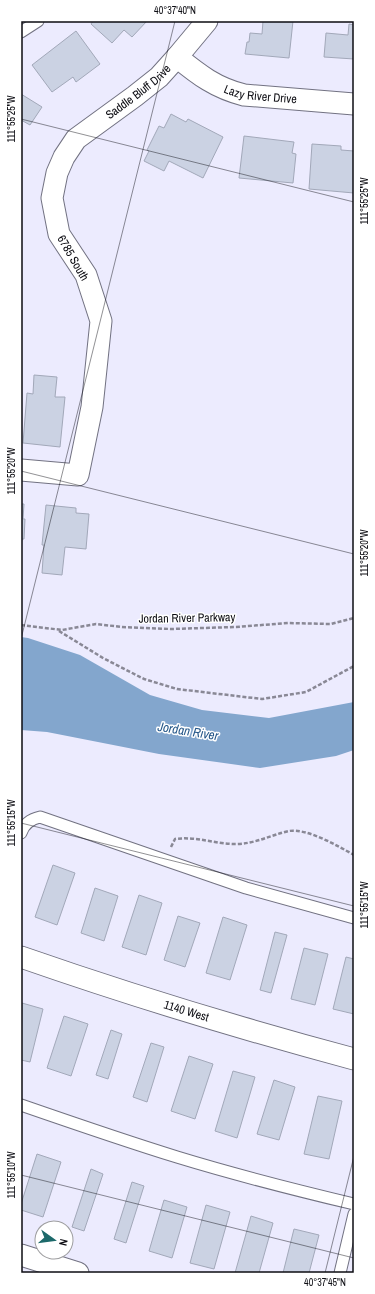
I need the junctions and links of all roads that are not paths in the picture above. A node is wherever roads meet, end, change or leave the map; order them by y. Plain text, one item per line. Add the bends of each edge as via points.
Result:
1 (38, 21) edge
2 (207, 21) edge
3 (21, 32) edge
4 (177, 57) junction
5 (354, 104) edge
6 (64, 157) joint
7 (21, 470) edge
8 (21, 833) edge
9 (354, 918) edge
10 (21, 957) edge
11 (354, 1059) edge
12 (21, 1105) edge
13 (354, 1204) edge
14 (354, 1214) edge
15 (21, 1255) edge
16 (78, 1273) edge
17 (340, 1273) edge

1 - 3 lane
2 - 4 street, Saddle Bluff Drive
4 - 5 street, Lazy River Drive via 212,83 244,95
4 - 6 street, Saddle Bluff Drive via 147,86 76,139
6 - 7 street, 6785 South via 57,173 52,198 59,234 86,275 101,321 92,407 78,475
8 - 9 lane via 32,819 40,817 246,888
10 - 11 street, 1140 West via 158,1002
12 - 13 lane via 178,1157 267,1183
14 - 17 lane
15 - 16 street

